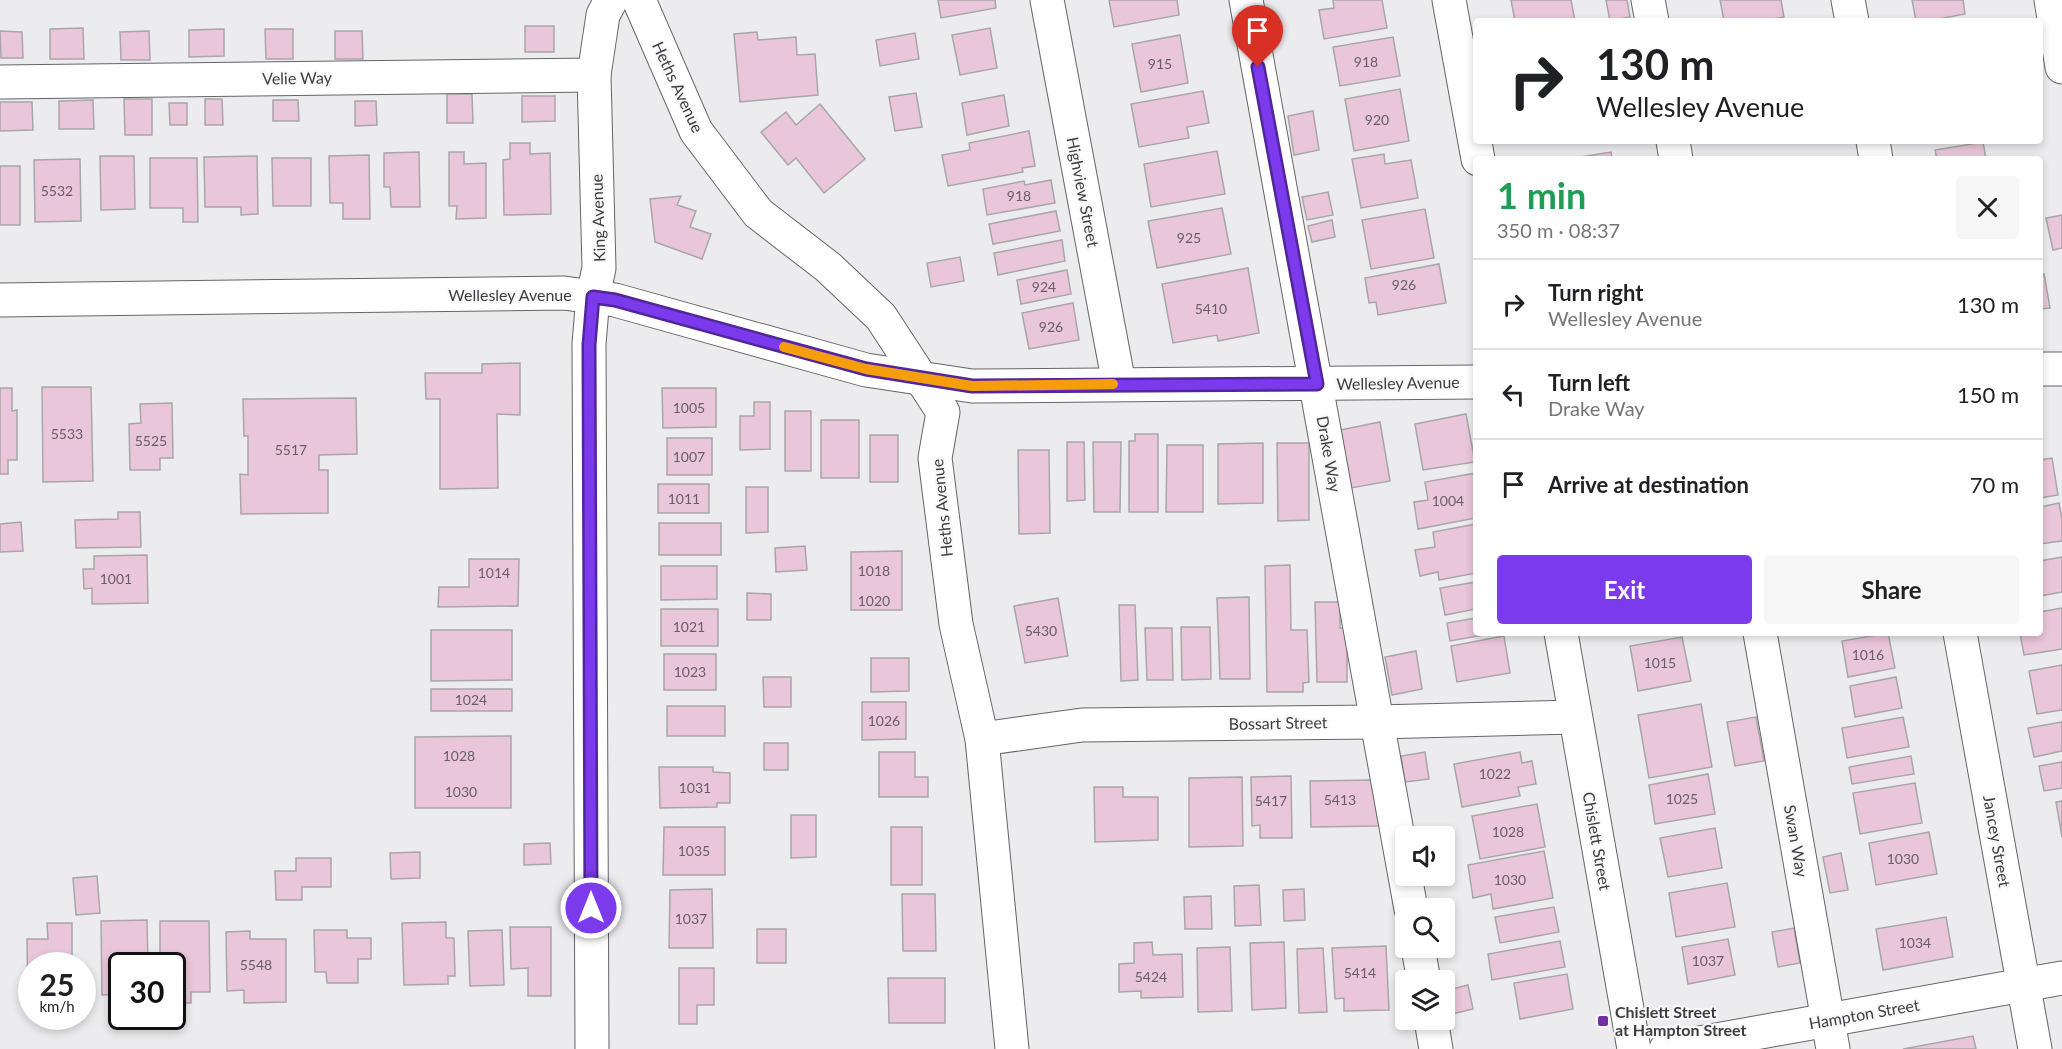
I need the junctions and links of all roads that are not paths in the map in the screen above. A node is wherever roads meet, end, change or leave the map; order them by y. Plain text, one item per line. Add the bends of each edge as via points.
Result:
1 (611, 0) edge
2 (639, 0) edge
3 (1047, 0) edge
4 (1246, 0) edge
5 (1449, 0) edge
6 (1648, 0) edge
7 (1848, 0) edge
8 (2051, 0) edge
9 (1651, 18) edge
10 (1851, 18) edge
11 (2062, 67) edge
12 (594, 75) junction
13 (0, 82) edge
14 (1473, 132) edge
15 (593, 297) junction
16 (0, 300) edge
17 (2043, 369) edge
18 (2062, 369) edge
19 (922, 380) junction
20 (1473, 382) edge
21 (1119, 384) junction
22 (1317, 384) junction
23 (1562, 636) edge
24 (1761, 636) edge
25 (1961, 636) edge
26 (1575, 717) junction
27 (1377, 722) junction
28 (982, 738) junction
29 (1409, 898) edge
30 (2062, 978) edge
31 (2022, 985) junction
32 (1433, 1030) edge
33 (1830, 1034) edge
34 (592, 1049) edge
35 (1011, 1049) edge
36 (1436, 1049) edge
37 (1634, 1049) edge
38 (1666, 1049) edge
39 (2034, 1049) edge

1 - 12 street, King Avenue via 603,15
2 - 19 street, Heths Avenue via 696,131 758,213 828,267 881,317
3 - 21 street, Highview Street
4 - 22 street, Drake Way
5 - 14 street
6 - 9 street
7 - 10 street
8 - 11 street
12 - 13 street, Velie Way
12 - 15 street, King Avenue via 599,268
15 - 16 street, Wellesley Avenue via 552,293
15 - 19 street, Wellesley Avenue via 866,369
15 - 34 street, King Avenue via 589,345
17 - 18 street
19 - 21 street, Wellesley Avenue via 972,386
19 - 28 street, Heths Avenue via 944,412 935,458 956,624
20 - 22 street, Wellesley Avenue
21 - 22 street, Wellesley Avenue
22 - 27 street, Drake Way
23 - 26 street, Chislett Street
24 - 33 street, Swan Way
25 - 31 street, Jancey Street
26 - 27 street, Bossart Street
26 - 37 street, Chislett Street
27 - 28 street, Bossart Street via 1082,725
27 - 29 street, Drake Way
28 - 35 street, Heths Avenue
30 - 31 street, Hampton Street
31 - 33 street, Hampton Street
31 - 39 street, Jancey Street
32 - 36 street
33 - 38 street, Hampton Street

